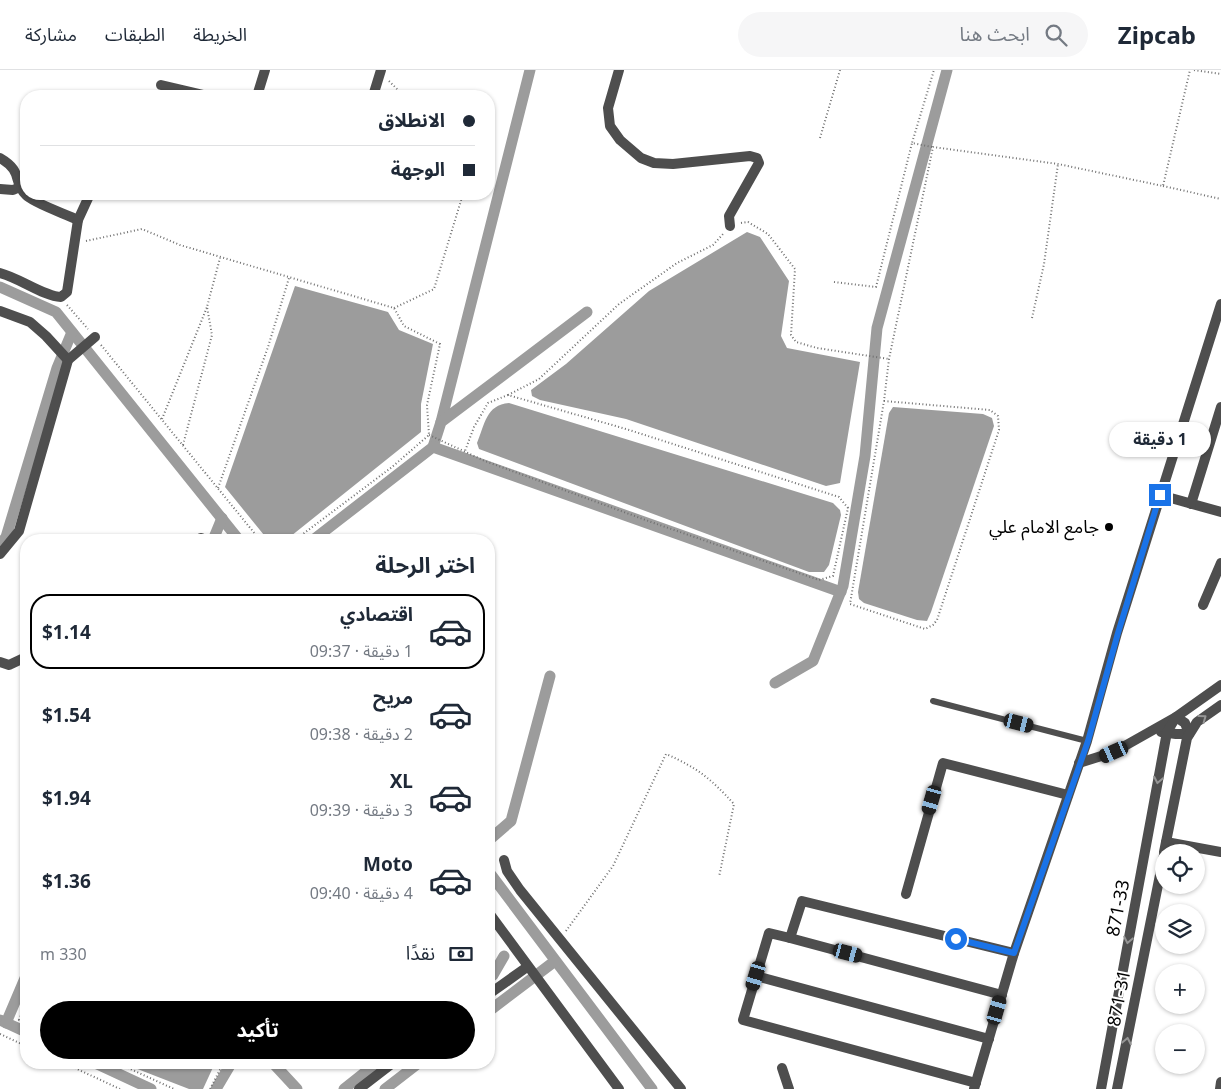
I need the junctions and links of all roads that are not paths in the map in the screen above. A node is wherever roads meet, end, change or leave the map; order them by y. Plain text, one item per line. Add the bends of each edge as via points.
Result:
1 (265, 70) edge
2 (619, 70) edge
3 (380, 72) edge
4 (161, 85) dead end
5 (182, 90) edge
6 (259, 90) edge
7 (374, 90) edge
8 (0, 158) edge
9 (20, 187) joint
10 (0, 189) edge
11 (34, 200) edge
12 (87, 200) edge
13 (78, 220) junction
14 (730, 226) road end
15 (0, 273) edge
16 (1221, 304) edge
17 (0, 311) edge
18 (95, 337) road end
19 (68, 360) junction
20 (1221, 407) edge
21 (1217, 431) edge
22 (1160, 495) junction
23 (1192, 504) junction
24 (1221, 512) edge
25 (0, 554) edge
26 (1221, 563) edge
27 (1203, 605) dead end
28 (20, 660) edge
29 (0, 662) edge
30 (1221, 684) edge
31 (932, 701) dead end
32 (1221, 705) edge
33 (1176, 717) junction
34 (1167, 732) junction
35 (1189, 734) junction
36 (1088, 741) junction
37 (1114, 752) junction
38 (1079, 763) junction
39 (1068, 795) junction
40 (1166, 842) joint
41 (1221, 852) edge
42 (504, 860) dead end
43 (906, 894) dead end
44 (1156, 894) edge
45 (495, 922) edge
46 (790, 938) junction
47 (1014, 953) junction
48 (527, 967) junction
49 (756, 976) junction
50 (495, 990) edge
51 (1002, 995) junction
52 (989, 1039) junction
53 (782, 1068) dead end
54 (385, 1069) edge
55 (1221, 1082) edge
56 (975, 1086) edge
57 (359, 1089) edge
58 (619, 1089) edge
59 (681, 1089) edge
60 (789, 1089) edge
61 (1101, 1089) edge
62 (1117, 1089) edge
63 (1220, 1089) edge

1 - 6 street
2 - 14 street via 608,108 610,126 620,140 641,158 654,163 673,164 757,158 759,163 729,216
3 - 7 street
4 - 5 street
8 - 9 street via 14,169
9 - 10 street
11 - 13 street
12 - 13 street
13 - 15 street via 69,284 61,297 53,297 11,275
16 - 22 street
17 - 19 street via 30,322
18 - 19 street
19 - 25 street via 18,531
20 - 21 street
21 - 23 street
22 - 23 street
22 - 36 street
23 - 24 street
26 - 27 street
28 - 29 street via 9,665
30 - 33 street
31 - 36 lane
35 -> 32 street via 1197,722
33 - 34 street
33 - 35 street via 1185,723
33 - 37 street
34 - 35 street
34 - 37 street
34 -> 61 street, 871-33
35 - 40 street, 871-31
36 - 38 street
37 - 38 street
38 - 39 street
39 - 43 street via 943,763
39 - 47 street
40 - 41 street
42 - 59 street via 507,871 520,890
62 -> 44 street, 871-31
45 - 48 street
46 - 47 street via 802,901
46 - 49 street via 769,933
46 - 51 street
47 - 51 street
48 - 50 street
48 - 58 street
49 - 52 street
49 - 56 street via 743,1020
51 - 52 street
52 - 56 street
53 - 60 street
54 - 57 street
55 - 63 street

